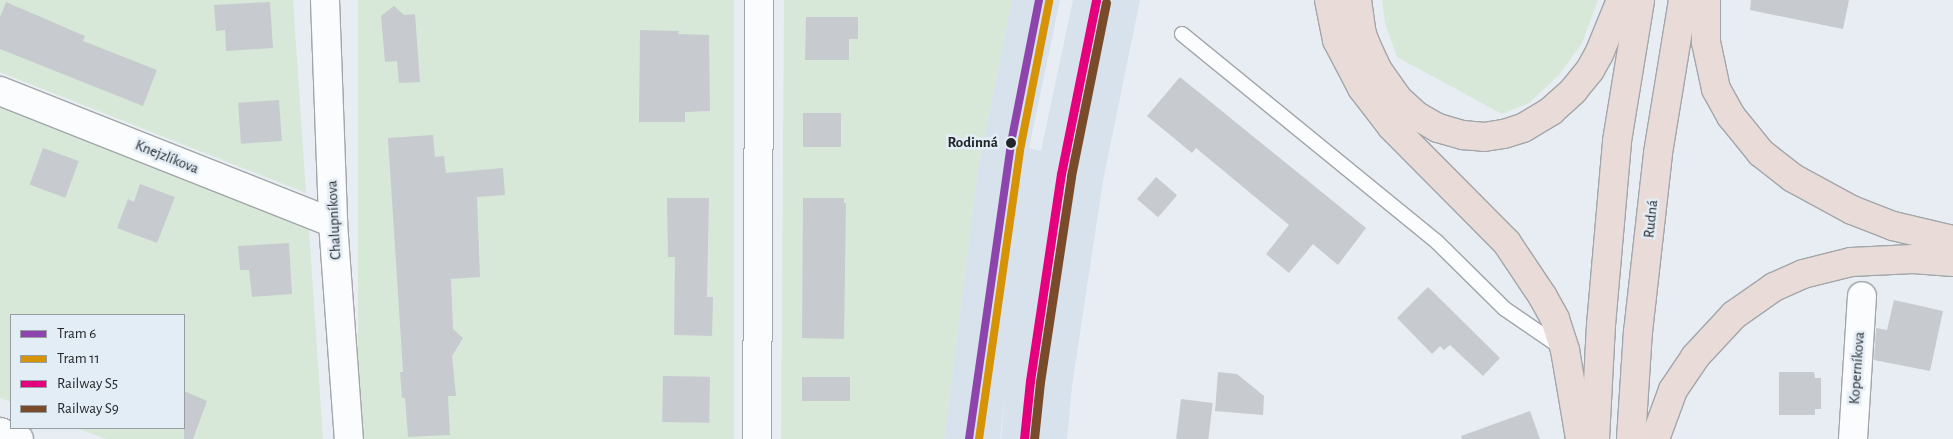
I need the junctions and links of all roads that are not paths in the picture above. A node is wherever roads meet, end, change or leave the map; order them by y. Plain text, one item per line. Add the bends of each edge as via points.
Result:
1 (325, 0) edge
2 (759, 0) edge
3 (1329, 0) edge
4 (1357, 0) edge
5 (1621, 0) edge
6 (1640, 0) edge
7 (1683, 0) edge
8 (1706, 0) edge
9 (1182, 34) dead end
10 (0, 91) edge
11 (333, 223) junction
12 (1953, 240) edge
13 (1953, 262) edge
14 (1862, 296) dead end
15 (1565, 350) junction
16 (0, 432) edge
17 (19, 439) edge
18 (349, 439) edge
19 (757, 439) edge
20 (1580, 439) edge
21 (1595, 439) edge
22 (1631, 439) edge
23 (1655, 439) edge
24 (1853, 439) edge

1 - 11 street, Chalupníkova
2 - 19 street
3 - 15 highway via 1337,40 1362,88 1392,126 1507,243 1544,297
4 - 5 highway via 1366,45 1380,75 1399,100 1438,128 1484,137 1523,128 1569,95 1595,62
6 - 21 highway via 1617,141
7 - 22 highway, Rudná via 1658,154 1638,332
8 - 12 highway via 1706,42 1716,89 1735,123 1761,153 1793,178 1852,210 1893,226
9 - 15 lane via 1437,242 1505,309
10 - 11 street, Knejzlíkova
11 - 18 street, Chalupníkova
13 - 23 highway via 1896,259 1851,262 1803,274 1774,287 1734,315 1695,357 1673,390
14 - 24 street, Koperníkova
15 - 20 highway
16 - 17 street

